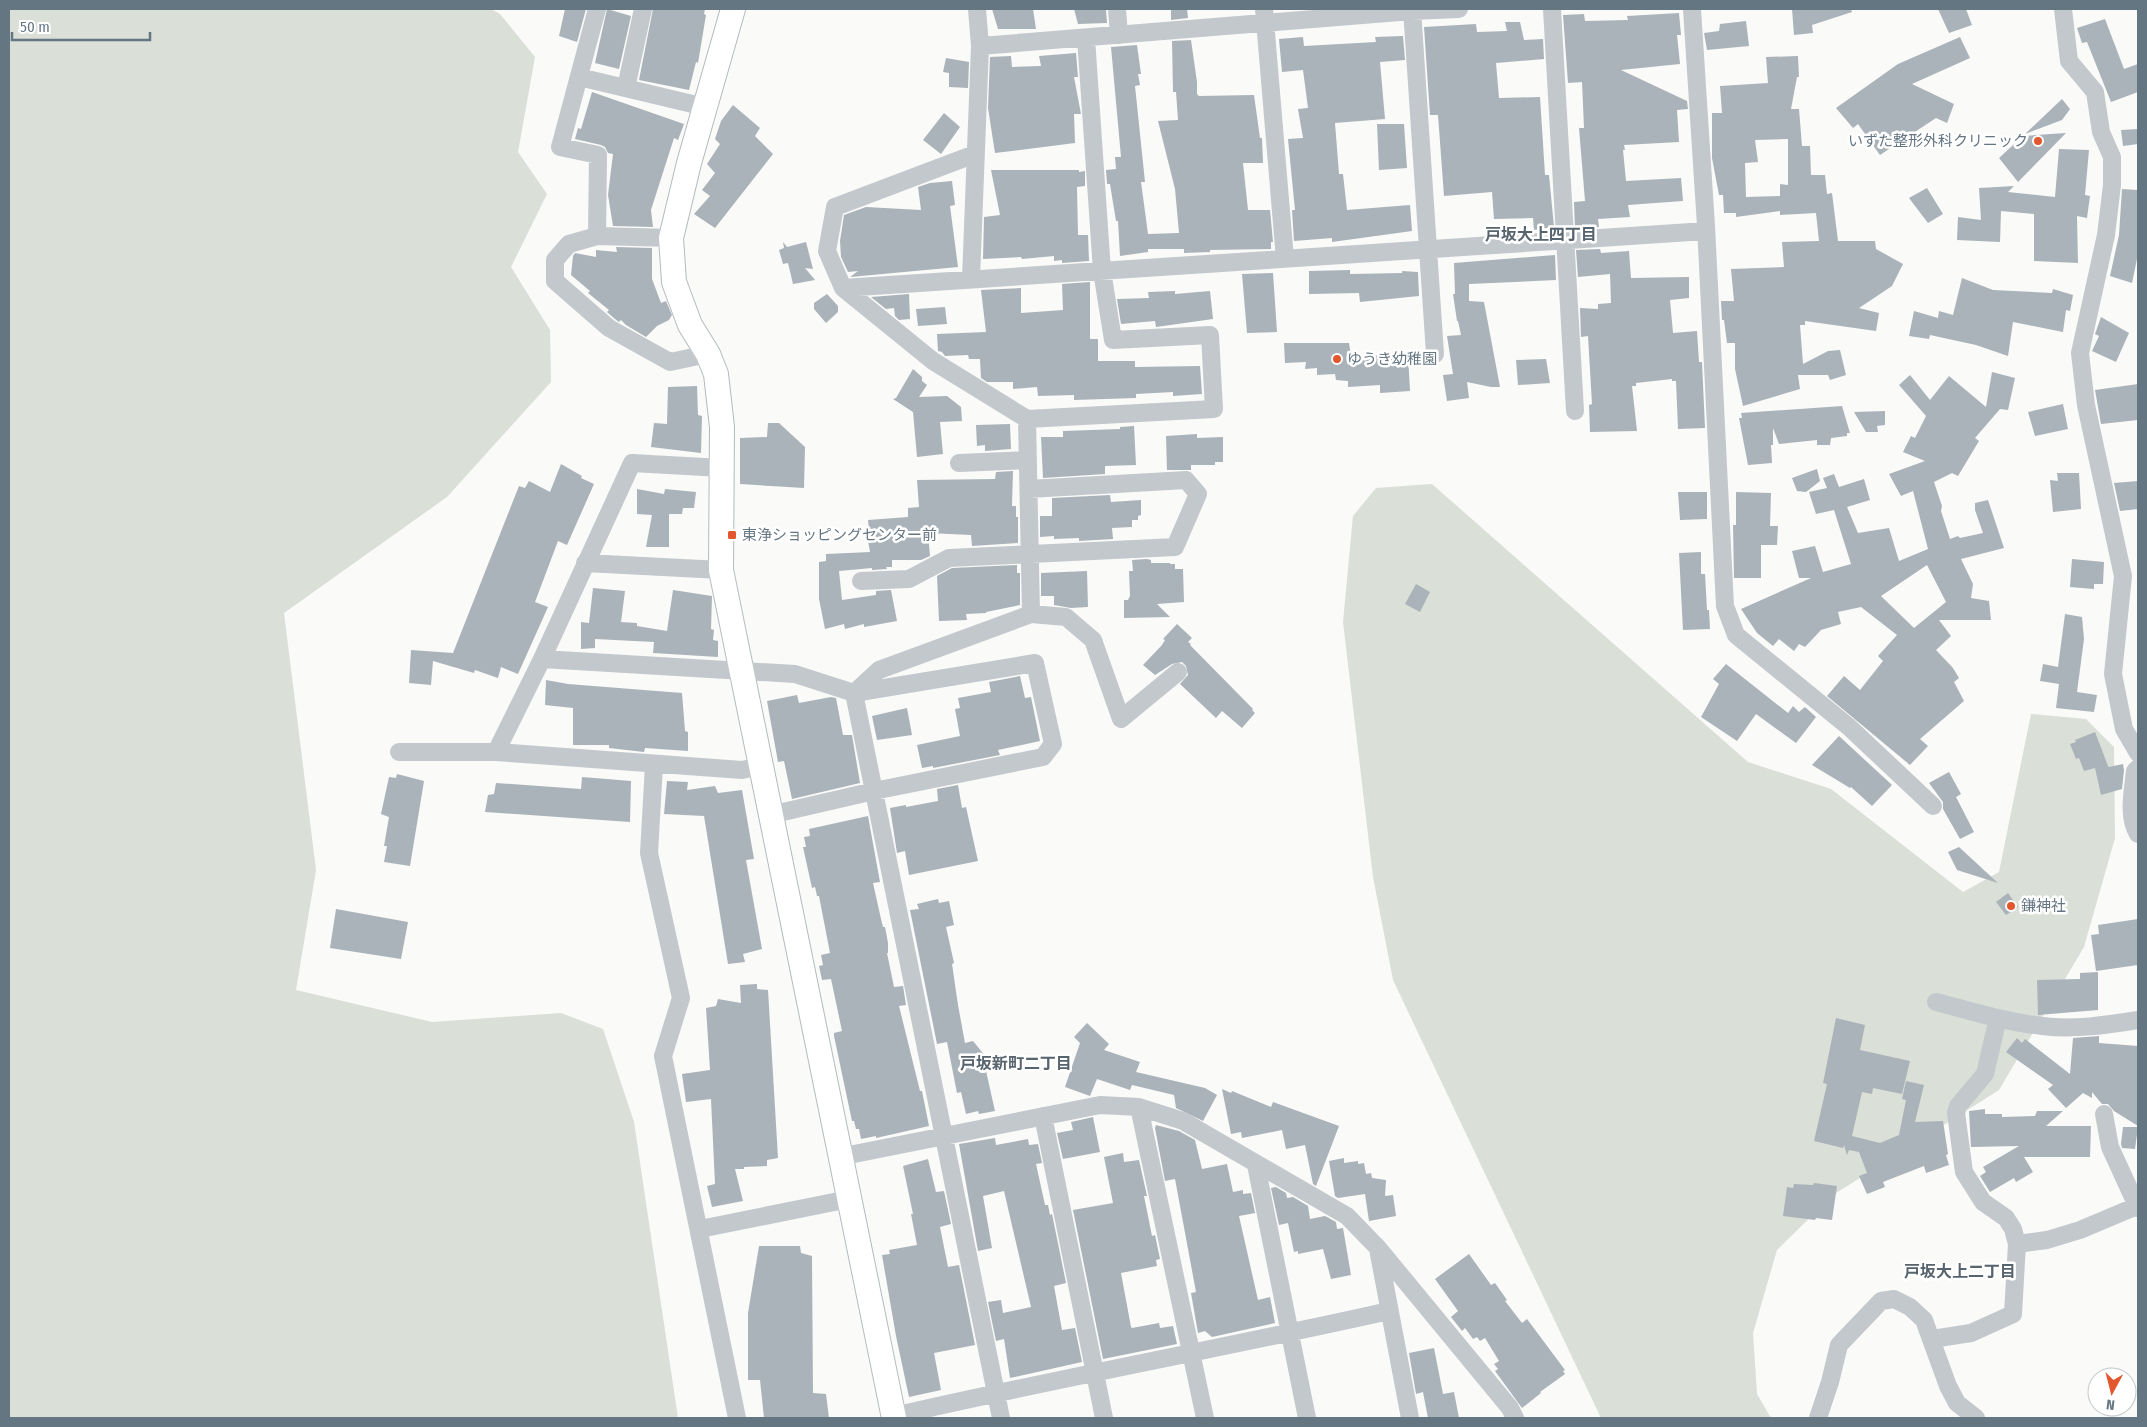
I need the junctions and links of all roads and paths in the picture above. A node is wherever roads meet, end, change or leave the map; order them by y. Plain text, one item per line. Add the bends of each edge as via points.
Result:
1 (597, 9) edge
2 (643, 9) edge
3 (733, 9) edge
4 (977, 9) edge
5 (1117, 9) edge
6 (1459, 9) edge
7 (1552, 9) edge
8 (1692, 9) edge
9 (2063, 9) edge
10 (1412, 10) edge
11 (1265, 16) edge
12 (1119, 35) junction
13 (1086, 38) junction
14 (980, 46) junction
15 (579, 77) junction
16 (626, 88) junction
17 (705, 107) junction
18 (974, 154) junction
19 (1706, 231) junction
20 (597, 236) junction
21 (672, 238) junction
22 (1565, 239) junction
23 (1428, 248) junction
24 (1285, 259) junction
25 (1102, 271) junction
26 (970, 279) junction
27 (842, 288) junction
28 (708, 354) junction
29 (1435, 354) dead end
30 (1575, 411) dead end
31 (1027, 418) junction
32 (1028, 460) junction
33 (959, 462) dead end
34 (722, 468) junction
35 (1028, 489) junction
36 (1030, 554) junction
37 (585, 563) junction
38 (722, 570) junction
39 (861, 581) dead end
40 (1031, 614) junction
41 (542, 659) junction
42 (742, 670) junction
43 (1178, 672) dead end
44 (854, 693) junction
45 (399, 752) dead end
46 (496, 752) junction
47 (2138, 753) edge
48 (654, 764) junction
49 (760, 766) junction
50 (2138, 768) edge
51 (874, 791) junction
52 (1933, 806) dead end
53 (770, 814) junction
54 (2138, 834) edge
55 (1936, 1002) dead end
56 (1998, 1018) junction
57 (2138, 1020) edge
58 (1139, 1107) junction
59 (2104, 1114) dead end
60 (1043, 1116) junction
61 (944, 1136) junction
62 (840, 1157) junction
63 (1256, 1165) junction
64 (848, 1199) junction
65 (2138, 1207) edge
66 (700, 1229) junction
67 (2016, 1244) junction
68 (1378, 1248) junction
69 (1389, 1310) junction
70 (1291, 1333) junction
71 (1932, 1339) junction
72 (1192, 1353) junction
73 (1094, 1372) junction
74 (996, 1392) junction
75 (894, 1417) edge
76 (737, 1418) edge
77 (1001, 1418) edge
78 (1104, 1418) edge
79 (1205, 1418) edge
80 (1307, 1418) edge
81 (1410, 1418) edge
82 (1515, 1418) edge
83 (1818, 1418) edge
84 (1976, 1418) edge

1 - 15 street
2 - 16 street
3 - 17 street
4 - 14 street
5 - 12 street
6 - 10 street
7 - 22 street
8 - 19 street
9 - 47 street via 2070,61 2095,92 2101,132 2112,158 2106,235 2080,353 2086,405 2123,576 2113,674 2124,729
10 - 11 street
10 - 23 street
11 - 12 street
11 - 24 street
12 - 13 street
13 - 14 street
13 - 25 street
14 - 18 street
15 - 16 street
15 - 20 street via 560,147 598,155
16 - 17 street
17 - 21 street
18 - 26 street
18 - 27 street via 835,208 826,251
19 - 22 street
19 - 52 street via 1725,606 1736,635 1849,727
20 - 21 street
20 - 28 street via 569,244 554,260 555,281 609,328 670,362
21 - 28 street via 674,282 690,325
22 - 23 street
22 - 30 street
23 - 24 street
23 - 29 street
24 - 25 street
25 - 26 street
25 - 31 street via 1113,340 1210,336 1214,409
26 - 27 street
27 - 31 street via 932,361
28 - 34 street via 716,374 722,427
31 - 32 street
32 - 33 street
32 - 35 street
34 - 37 street via 632,463
34 - 38 street
35 - 36 street
35 - 36 street via 1186,480 1198,494 1175,547
36 - 39 street via 949,558 909,578
36 - 40 street
37 - 38 street
37 - 41 street
38 - 42 street
40 - 43 street via 1066,617 1093,640 1121,719
40 - 44 street via 879,670
41 - 42 street
41 - 46 street
42 - 44 street via 795,674
42 - 49 street
44 - 51 street
44 - 51 street via 1034,663 1053,744 1043,757
45 - 46 street
46 - 48 street
48 - 49 street via 742,770
48 - 66 street via 649,852 682,998 663,1056
49 - 53 street
50 - 54 street via 2135,771 2132,807
51 - 53 street
51 - 61 street
53 - 62 street
55 - 56 street
56 - 57 street via 2043,1026 2104,1026
56 - 67 street via 1985,1074 1958,1106 1956,1113 1964,1172 1983,1202 2006,1218 2013,1229
58 - 60 street via 1100,1105
58 - 63 street via 1183,1121
58 - 72 street
59 - 65 street via 2110,1147
60 - 61 street
60 - 73 street
61 - 62 street
61 - 74 street
62 - 64 street
63 - 68 street via 1347,1216
63 - 70 street
64 - 66 street
64 - 75 street
65 - 67 street via 2080,1230 2047,1240
66 - 76 street
67 - 71 street via 2013,1314 1971,1334
68 - 69 street
68 - 82 street
69 - 70 street
69 - 81 street
70 - 72 street
70 - 80 street
71 - 83 street via 1924,1320 1910,1306 1894,1299 1881,1301 1838,1345
71 - 84 street via 1948,1386 1958,1403
72 - 73 street
72 - 79 street
73 - 74 street
73 - 78 street
74 - 75 street
74 - 77 street

